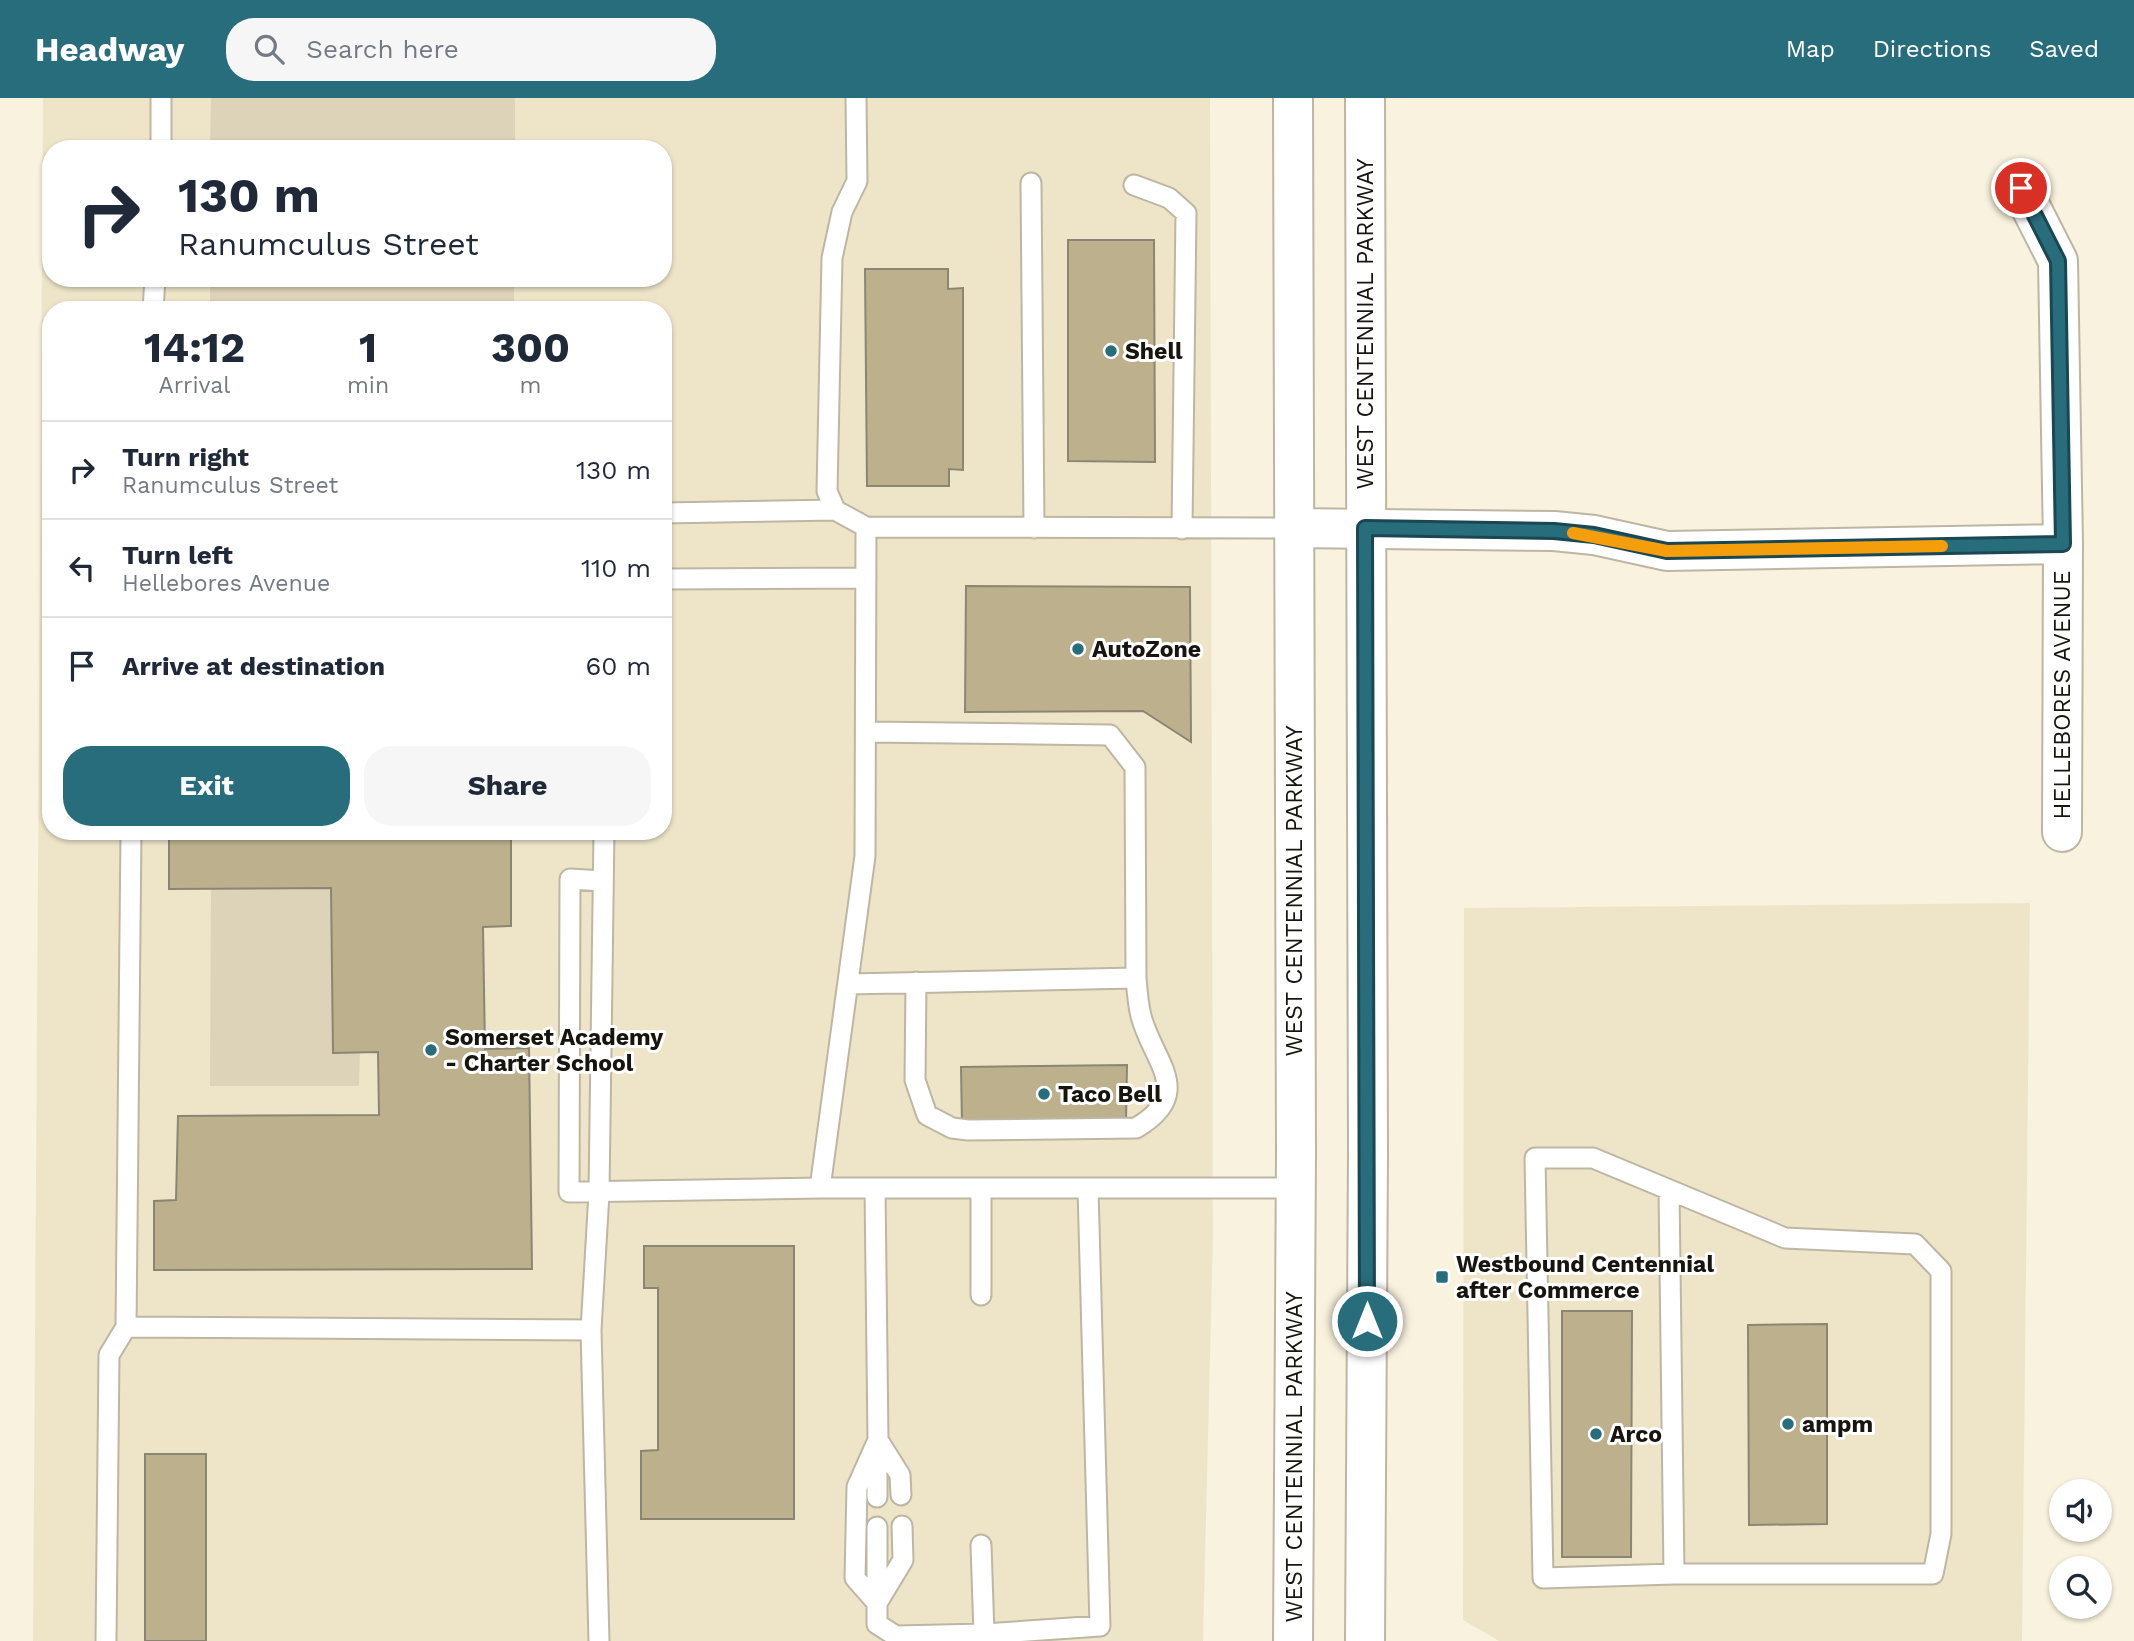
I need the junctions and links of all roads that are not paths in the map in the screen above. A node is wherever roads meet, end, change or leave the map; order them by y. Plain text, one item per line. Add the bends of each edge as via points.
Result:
1 (161, 98) edge
2 (856, 98) edge
3 (1293, 98) edge
4 (1365, 98) edge
5 (161, 140) edge
6 (1031, 183) dead end
7 (1134, 185) dead end
8 (2021, 188) dead end
9 (835, 510) junction
10 (672, 513) edge
11 (866, 527) junction
12 (1034, 528) junction
13 (1292, 528) junction
14 (1365, 528) junction
15 (1182, 529) junction
16 (2063, 544) junction
17 (866, 578) junction
18 (672, 579) edge
19 (867, 732) junction
20 (2062, 832) dead end
21 (131, 840) edge
22 (604, 840) edge
23 (603, 881) junction
24 (1136, 978) junction
25 (916, 982) junction
26 (848, 984) junction
27 (820, 1188) junction
28 (875, 1188) junction
29 (981, 1188) junction
30 (1296, 1188) junction
31 (1087, 1189) junction
32 (1668, 1190) junction
33 (600, 1193) junction
34 (981, 1295) dead end
35 (126, 1327) junction
36 (591, 1330) junction
37 (877, 1440) junction
38 (901, 1495) dead end
39 (877, 1497) dead end
40 (877, 1527) dead end
41 (902, 1527) dead end
42 (981, 1545) dead end
43 (1674, 1574) junction
44 (877, 1603) junction
45 (984, 1634) junction
46 (106, 1641) edge
47 (599, 1641) edge
48 (1293, 1641) edge
49 (1365, 1641) edge

1 - 5 lane
2 - 9 lane via 857,181 842,212 832,258 827,491
3 - 13 main road, WEST CENTENNIAL PARKWAY
4 - 14 main road, WEST CENTENNIAL PARKWAY
6 - 12 lane
7 - 15 lane via 1169,198 1186,213
8 - 16 main road, HELLEBORES AVENUE via 2058,261
9 - 10 lane
9 - 11 lane
11 - 12 lane
11 - 17 lane
12 - 15 lane
13 - 14 main road
13 - 15 lane
13 - 30 main road, WEST CENTENNIAL PARKWAY
14 - 16 main road via 1554,531 1667,551
14 - 49 main road, WEST CENTENNIAL PARKWAY
16 - 20 main road, HELLEBORES AVENUE
17 - 18 lane
17 - 19 lane
19 - 24 lane via 1110,735 1135,767
19 - 26 lane via 865,856
21 - 35 lane
22 - 23 lane
23 - 33 lane
23 - 33 lane via 570,879 569,1192
24 - 25 lane
24 - 25 lane via 1141,1018 1168,1080 1155,1117 1136,1128 968,1130 952,1128 927,1115 915,1080
25 - 26 lane
26 - 27 lane
27 - 28 lane
27 - 33 lane
28 - 29 lane
28 - 37 lane
29 - 31 lane
29 - 34 lane
30 - 31 lane
30 - 48 main road, WEST CENTENNIAL PARKWAY
31 - 45 lane via 1100,1626
32 - 43 lane
32 - 43 lane via 1592,1158 1535,1157 1543,1578
32 - 43 lane via 1785,1238 1914,1244 1941,1271 1941,1534 1933,1574
33 - 36 lane
35 - 36 lane
35 - 46 lane via 109,1355
36 - 47 lane
37 - 38 lane via 901,1475
37 - 39 lane
37 - 44 lane via 857,1486 855,1578
40 - 44 lane
41 - 44 lane via 903,1560
42 - 45 lane
44 - 45 lane via 877,1624 896,1636

